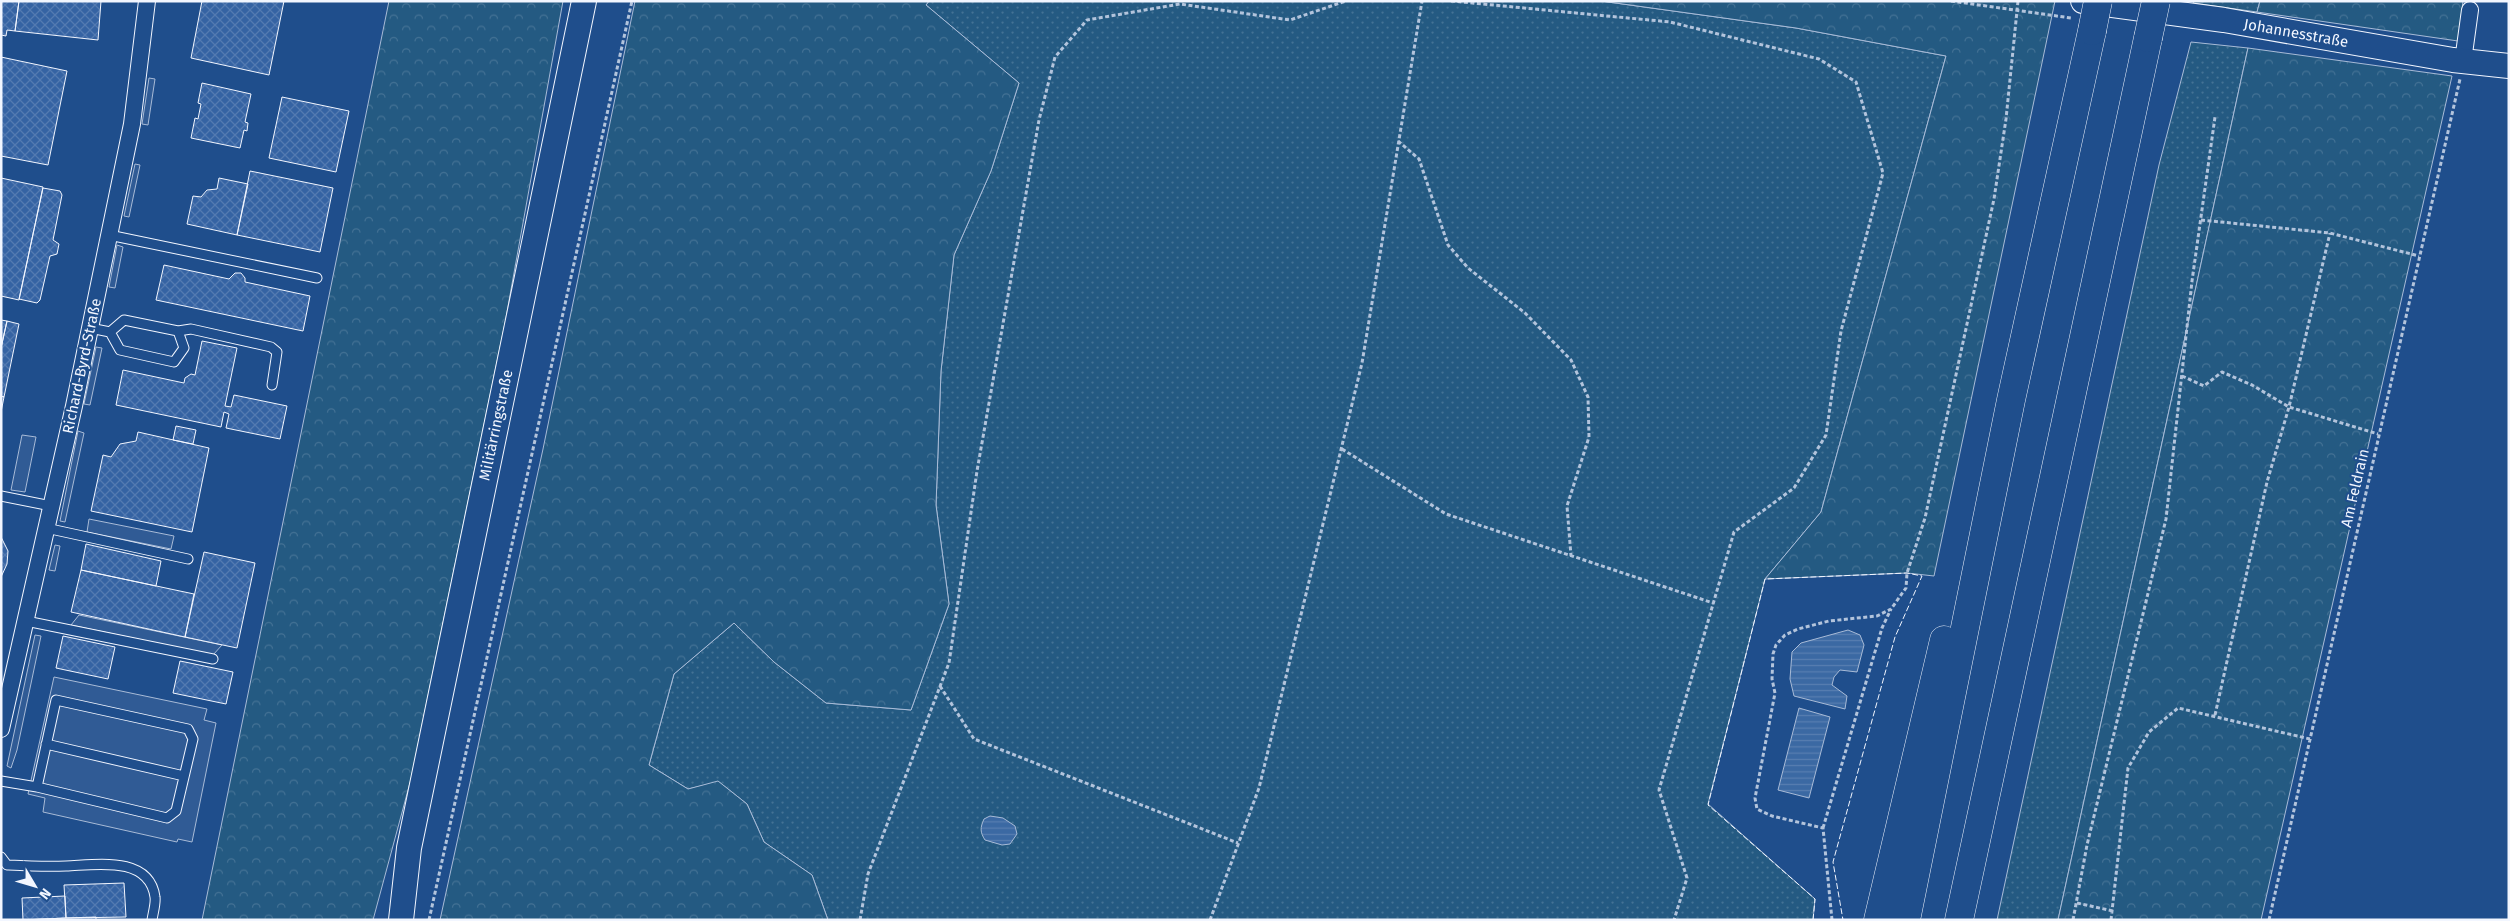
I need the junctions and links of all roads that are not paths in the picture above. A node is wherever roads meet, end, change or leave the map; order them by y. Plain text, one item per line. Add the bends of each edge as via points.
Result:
1 (147, 1) edge
2 (584, 1) edge
3 (2083, 1) edge
4 (2098, 1) edge
5 (2156, 1) edge
6 (2470, 10) dead end
7 (2463, 61) junction
8 (2509, 66) edge
9 (109, 235) junction
10 (317, 278) dead end
11 (90, 328) junction
12 (178, 331) junction
13 (110, 332) junction
14 (272, 385) dead end
15 (2011, 400) junction
16 (1, 496) edge
17 (52, 506) junction
18 (46, 528) junction
19 (188, 559) dead end
20 (26, 621) junction
21 (213, 659) dead end
22 (4, 703) edge
23 (1, 729) edge
24 (46, 744) junction
25 (184, 776) junction
26 (1, 781) edge
27 (37, 787) junction
28 (409, 848) junction
29 (1, 857) edge
30 (4, 866) edge
31 (152, 920) edge
32 (387, 920) edge
33 (401, 920) edge
34 (1878, 920) edge
35 (1906, 920) edge
36 (1959, 920) edge

1 - 9 street, Richard-Byrd-Straße via 132,124
2 - 28 main road, Militärringstraße
3 - 7 main road, Johannesstraße via 2230,21
4 - 15 highway, bridge
5 - 36 highway, bridge
6 - 7 street
7 - 8 main road, Johannesstraße
9 - 10 lane
9 - 11 street, Richard-Byrd-Straße
11 - 13 lane
11 - 17 street, Richard-Byrd-Straße
12 - 13 lane via 124,320
12 - 13 lane via 184,348 174,362 120,350
12 - 14 lane via 192,329 271,347 277,352
15 - 34 highway via 1996,415
15 - 35 highway
16 - 17 lane
17 - 18 street, Richard-Byrd-Straße
18 - 19 lane
18 - 20 street, Richard-Byrd-Straße
20 - 21 lane
20 - 22 street, Richard-Byrd-Straße
22 - 23 street, Richard-Byrd-Straße
24 - 25 lane
24 - 25 lane via 56,700 188,729 193,739
24 - 27 lane
25 - 27 lane via 176,811 167,818
26 - 27 lane
28 - 32 main road, Militärringstraße
28 - 33 main road, Militärringstraße
29 - 30 lane
30 - 31 lane via 119,864 135,869 147,880 155,896

